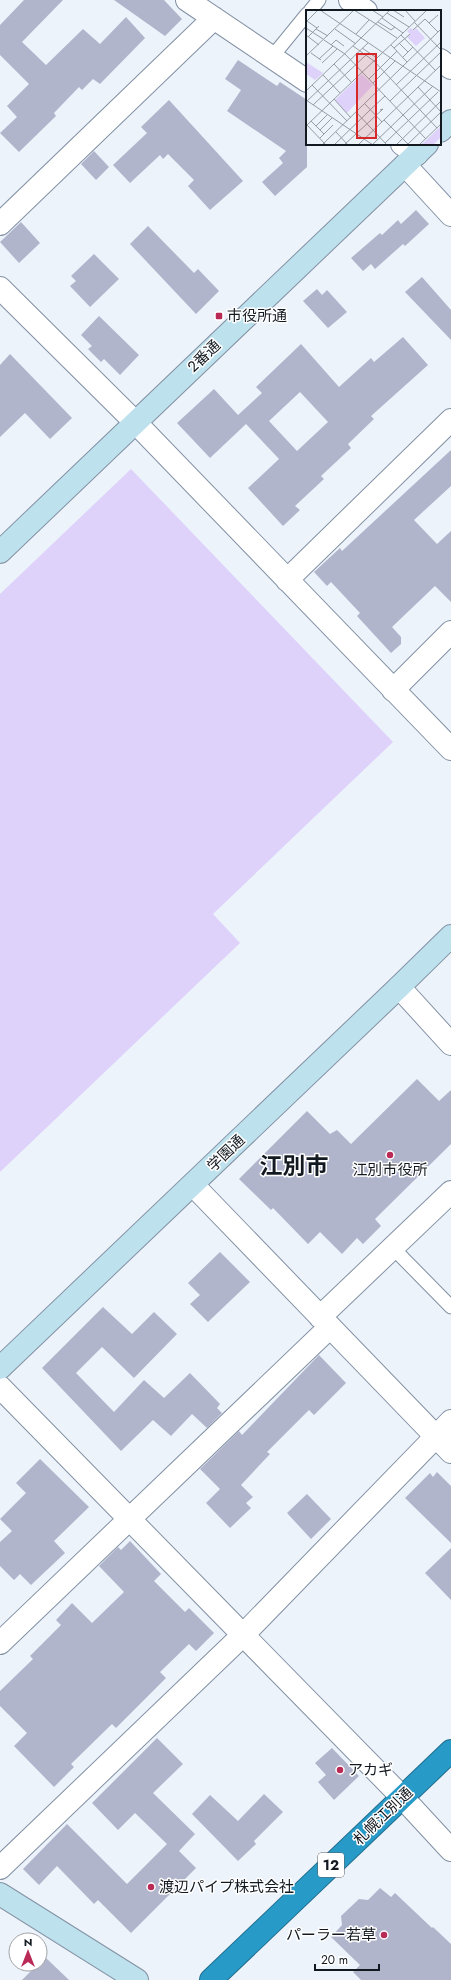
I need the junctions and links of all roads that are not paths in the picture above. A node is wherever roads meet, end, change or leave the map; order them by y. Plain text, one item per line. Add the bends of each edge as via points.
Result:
1 (186, 0) edge
2 (319, 0) edge
3 (350, 0) edge
4 (311, 10) edge
5 (365, 10) edge
6 (306, 15) edge
7 (214, 18) junction
8 (272, 57) junction
9 (441, 61) edge
10 (451, 68) edge
11 (306, 80) edge
12 (451, 121) edge
13 (441, 130) edge
14 (413, 152) edge
15 (451, 215) edge
16 (0, 224) edge
17 (0, 288) edge
18 (451, 420) edge
19 (135, 422) junction
20 (0, 552) edge
21 (287, 580) junction
22 (451, 632) edge
23 (393, 690) junction
24 (451, 749) edge
25 (451, 936) edge
26 (399, 987) junction
27 (451, 1044) edge
28 (193, 1185) junction
29 (451, 1192) edge
30 (393, 1248) junction
31 (451, 1307) edge
32 (325, 1322) junction
33 (0, 1368) edge
34 (0, 1386) edge
35 (443, 1429) edge
36 (451, 1452) edge
37 (130, 1519) junction
38 (243, 1635) junction
39 (0, 1643) edge
40 (451, 1751) edge
41 (402, 1797) junction
42 (451, 1850) edge
43 (0, 1868) edge
44 (0, 1894) edge
45 (137, 1980) edge
46 (211, 1980) edge

1 - 7 street
2 - 4 lane
3 - 5 street
6 - 8 lane
7 - 8 street
7 - 16 street
8 - 11 street
9 - 10 street
12 - 13 street
14 - 15 street
14 - 19 street, 2番通
17 - 19 street
18 - 21 street
19 - 20 street, 2番通
19 - 21 street
21 - 23 street
22 - 23 street
23 - 24 street
25 - 26 street, 学園通
26 - 27 street
26 - 28 street, 学園通
28 - 32 street
28 - 33 street, 学園通
29 - 30 street
30 - 31 lane
30 - 32 street
32 - 35 street
32 - 37 street
34 - 37 street
35 - 36 street
35 - 38 street
37 - 38 street
37 - 39 street
38 - 41 street
38 - 43 street
40 - 41 highway, 札幌江別通 / 12
41 - 42 street
41 - 46 highway, 札幌江別通 / 12
44 - 45 street

